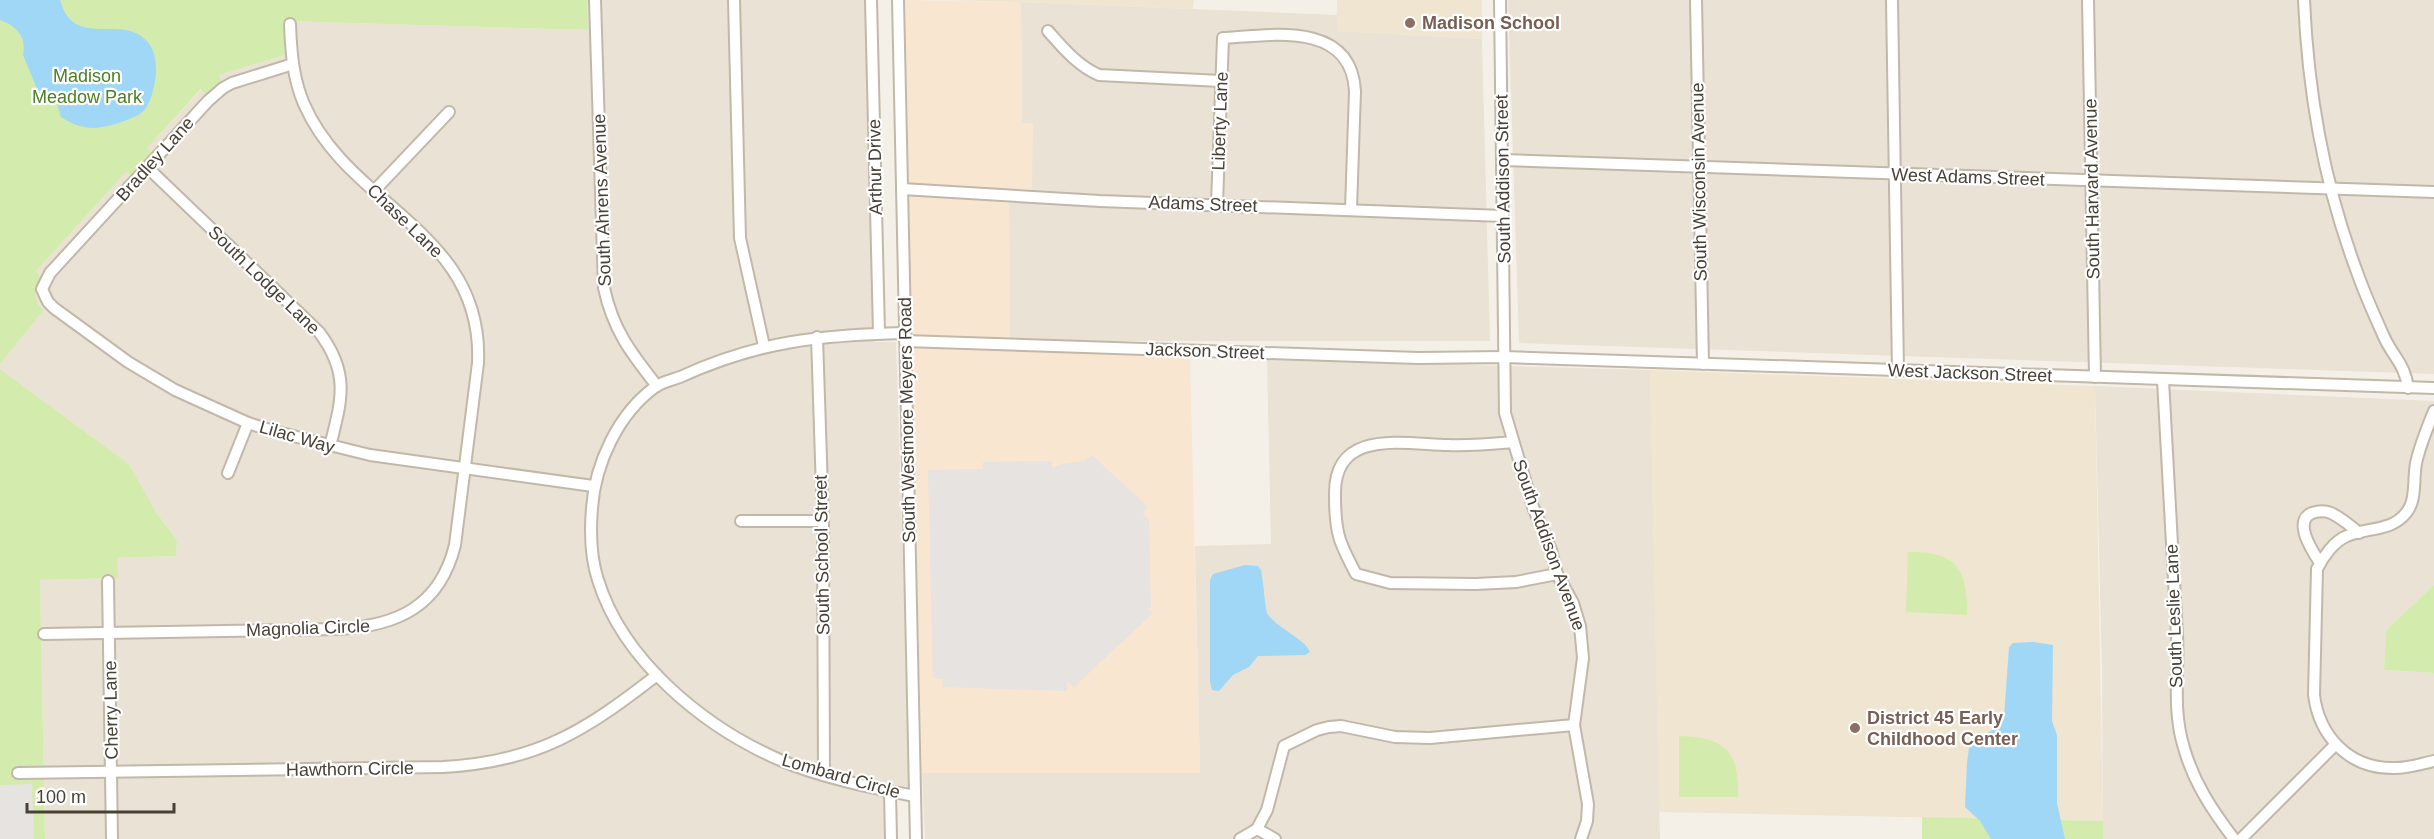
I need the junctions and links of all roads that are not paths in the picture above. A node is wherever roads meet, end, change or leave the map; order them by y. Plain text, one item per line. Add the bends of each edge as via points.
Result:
1 (595, 0) edge
2 (734, 0) edge
3 (871, 0) edge
4 (898, 0) edge
5 (1500, 0) edge
6 (1696, 0) edge
7 (1892, 0) edge
8 (2088, 0) edge
9 (2304, 0) edge
10 (290, 24) dead end
11 (1048, 31) dead end
12 (293, 64) junction
13 (1221, 81) junction
14 (449, 112) dead end
15 (1502, 160) junction
16 (1699, 167) junction
17 (148, 168) junction
18 (1895, 174) junction
19 (2091, 181) junction
20 (902, 189) junction
21 (2330, 190) junction
22 (374, 191) junction
23 (2434, 192) edge
24 (1216, 204) junction
25 (1351, 209) junction
26 (1503, 216) junction
27 (42, 289) joint
28 (879, 333) junction
29 (817, 337) junction
30 (905, 337) junction
31 (764, 346) junction
32 (1505, 357) junction
33 (1703, 364) junction
34 (1898, 371) junction
35 (2095, 377) junction
36 (2163, 380) junction
37 (657, 386) junction
38 (2408, 388) junction
39 (2434, 388) edge
40 (2434, 411) edge
41 (248, 423) junction
42 (1513, 442) junction
43 (330, 446) junction
44 (464, 468) junction
45 (228, 473) dead end
46 (593, 486) junction
47 (741, 521) dead end
48 (823, 521) junction
49 (2359, 532) junction
50 (2320, 563) junction
51 (1557, 574) junction
52 (108, 581) dead end
53 (109, 632) junction
54 (44, 634) dead end
55 (657, 675) junction
56 (1574, 725) junction
57 (2335, 746) junction
58 (2434, 761) edge
59 (112, 771) junction
60 (18, 773) dead end
61 (824, 774) junction
62 (890, 791) junction
63 (915, 796) junction
64 (1257, 829) junction
65 (112, 839) edge
66 (891, 839) edge
67 (916, 839) edge
68 (1240, 839) edge
69 (1275, 839) edge
70 (1581, 839) edge
71 (2234, 839) edge
72 (2241, 839) edge

1 - 37 street, South Ahrens Avenue via 604,288 621,337
2 - 31 street via 740,238
3 - 28 street, Arthur Drive
4 - 20 street, South Westmore Meyers Road
5 - 15 street, South Addison Street
6 - 16 street, South Wisconsin Avenue
7 - 18 street
8 - 19 street, South Harvard Avenue
9 - 21 street via 2309,82
10 - 12 street, Chase Lane
11 - 13 street via 1070,56 1099,75
12 - 17 street, Bradley Lane via 223,88
12 - 22 street, Chase Lane via 304,104 316,126 338,156
13 - 24 street, Liberty Lane
13 - 25 street, Liberty Lane via 1223,38 1311,37 1344,56 1355,91
14 - 22 street
15 - 16 street, West Adams Street
15 - 26 street, South Addison Street
16 - 18 street, West Adams Street
16 - 33 street, South Wisconsin Avenue
17 - 27 street, Bradley Lane via 50,273
17 - 43 street, South Lodge Lane via 328,344 339,368 342,393
18 - 19 street, West Adams Street
18 - 34 street
19 - 21 street, West Adams Street
19 - 35 street, South Harvard Avenue
20 - 24 street, Adams Street
20 - 30 street, South Westmore Meyers Road
21 - 23 street, West Adams Street
21 - 38 street via 2362,286 2387,342 2406,371
22 - 44 street, Chase Lane via 437,249 465,287 473,309 478,363
24 - 25 street, Adams Street
25 - 26 street, Adams Street
26 - 32 street, South Addison Street
27 - 41 street, Lilac Way via 54,309 128,362 184,395
28 - 29 street, Lombard Circle
28 - 30 street, Lombard Circle
29 - 31 street, Lombard Circle
29 - 48 street, South School Street
30 - 32 street, Jackson Street via 1397,357
30 - 63 street, South Westmore Meyers Road
31 - 37 street, Lombard Circle
32 - 33 street, West Jackson Street
32 - 42 street, South Addison Avenue via 1506,413
33 - 34 street, West Jackson Street
34 - 35 street, West Jackson Street
35 - 36 street, West Jackson Street
36 - 38 street, West Jackson Street
36 - 71 street, South Leslie Lane via 2178,719 2192,773
37 - 46 street, Lombard Circle via 618,430
38 - 39 street, West Jackson Street
40 - 49 street via 2417,458 2412,502 2406,513 2382,529
41 - 43 street, Lilac Way
41 - 45 street
42 - 51 street, South Addison Avenue
42 - 51 street via 1364,446 1347,456 1338,471 1337,533 1356,574 1390,583 1501,584
43 - 44 street, Lilac Way
44 - 46 street, Lilac Way
44 - 53 street, Magnolia Circle via 451,561 433,593 398,618 376,626 339,629
46 - 55 street, Lombard Circle via 590,533 597,579 618,623
47 - 48 street
48 - 61 street, South School Street
49 - 50 street via 2345,536
49 - 50 street via 2331,513 2312,513 2306,517 2305,532
50 - 57 street via 2316,581 2314,694 2317,713
51 - 56 street, South Addison Avenue via 1576,612 1583,642
52 - 53 street, Cherry Lane
53 - 54 street, Magnolia Circle
53 - 59 street, Cherry Lane
55 - 59 street, Hawthorn Circle via 575,734 495,762 443,767
55 - 61 street, Lombard Circle via 733,735 780,760
56 - 64 street via 1430,738 1341,726 1317,730 1284,746 1271,799
56 - 70 street, South Addison Avenue via 1588,804
57 - 58 street via 2384,768
57 - 72 street
59 - 60 street, Hawthorn Circle
59 - 65 street, Cherry Lane
61 - 62 street, Lombard Circle
62 - 63 street, Lombard Circle
62 - 66 street
63 - 67 street, South Westmore Meyers Road
64 - 68 street
64 - 69 street

